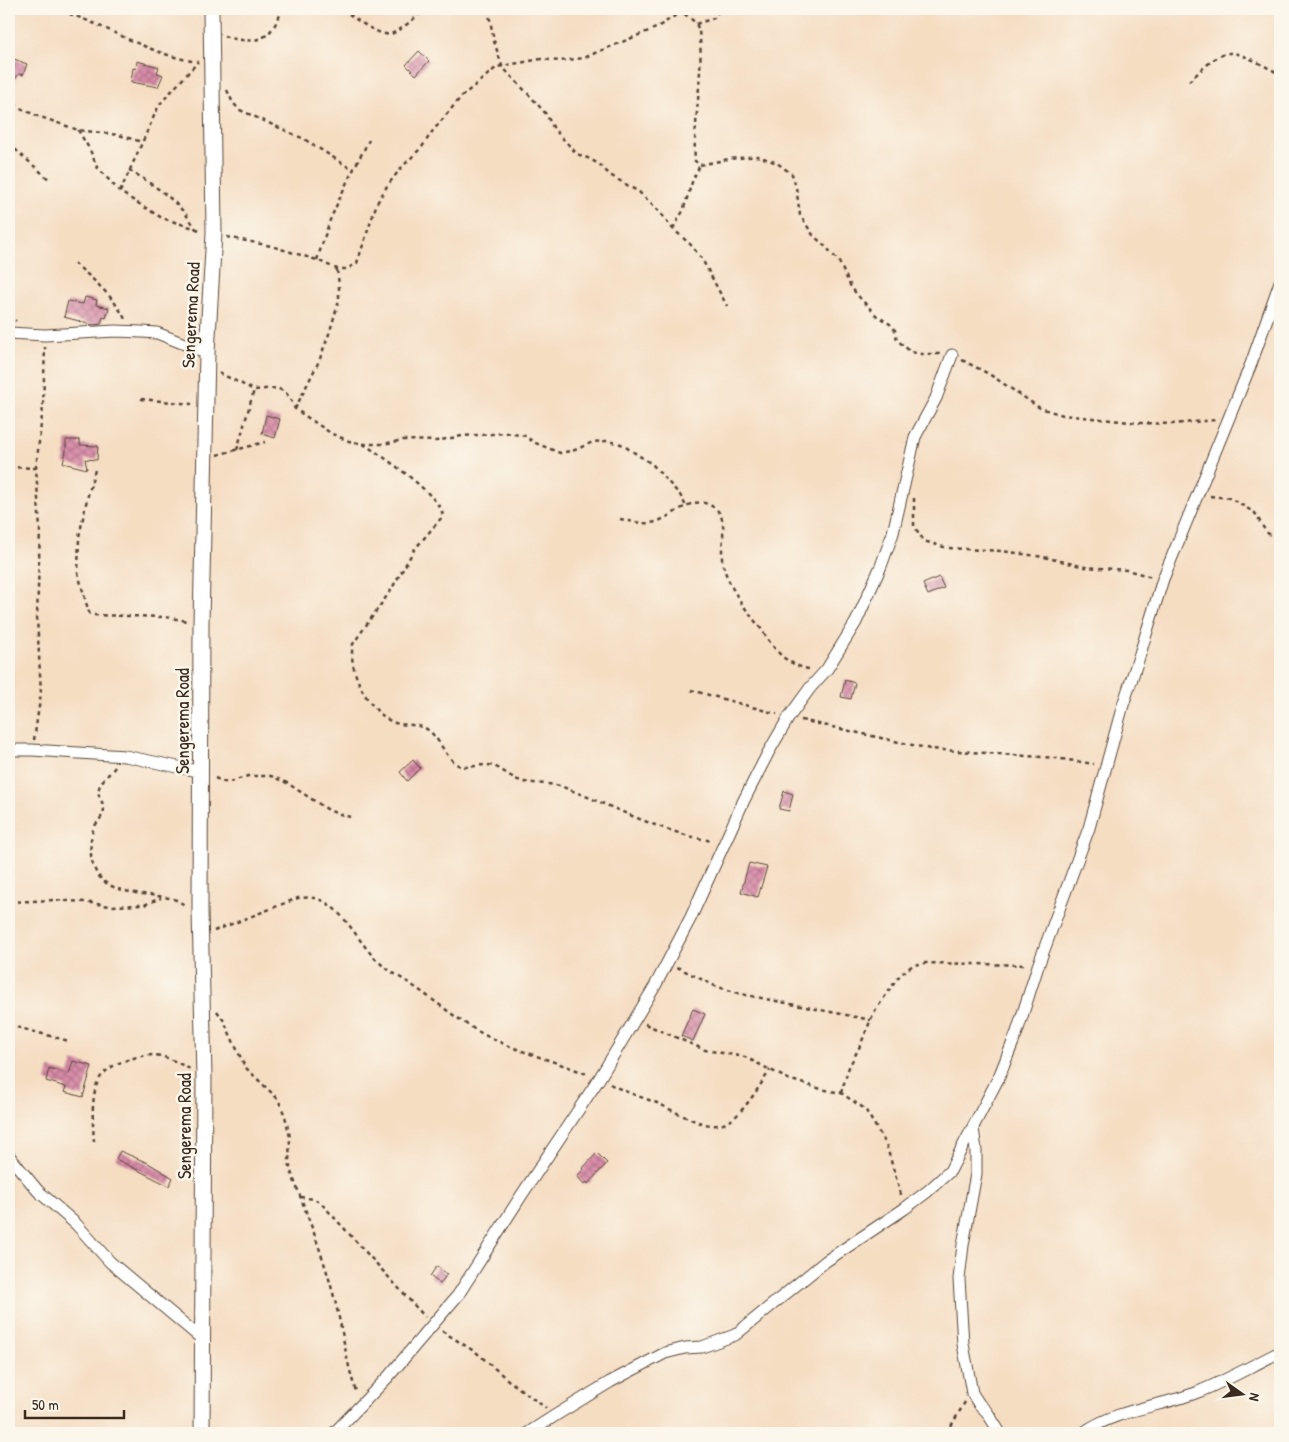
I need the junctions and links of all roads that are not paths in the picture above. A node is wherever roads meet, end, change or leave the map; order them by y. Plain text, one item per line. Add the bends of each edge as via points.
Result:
1 (211, 9) edge
2 (1280, 283) edge
3 (9, 334) edge
4 (952, 355) road end
5 (207, 361) junction
6 (9, 750) edge
7 (202, 772) junction
8 (973, 1128) junction
9 (9, 1156) edge
10 (202, 1339) junction
11 (1280, 1352) edge
12 (202, 1433) edge
13 (334, 1433) edge
14 (528, 1433) edge
15 (1000, 1433) edge
16 (1083, 1433) edge

1 - 5 main road, Sengerema Road via 205,63 214,234
2 - 8 street via 1251,364 1163,579 1105,765 1089,828 999,1077
3 - 5 street via 158,333
4 - 13 street via 936,398 916,437 893,533 856,622 828,669 789,717 744,800 667,962 599,1079 458,1295
5 - 7 main road, Sengerema Road via 201,624
6 - 7 street via 125,756
7 - 10 main road, Sengerema Road
8 - 14 street via 950,1171 928,1191 826,1261 735,1335 702,1347 665,1354 610,1382
8 - 15 street via 976,1174 959,1279 963,1344 972,1393
9 - 10 street via 38,1191 76,1224 110,1262
10 - 12 main road, Sengerema Road
11 - 16 street via 1199,1392 1106,1419

